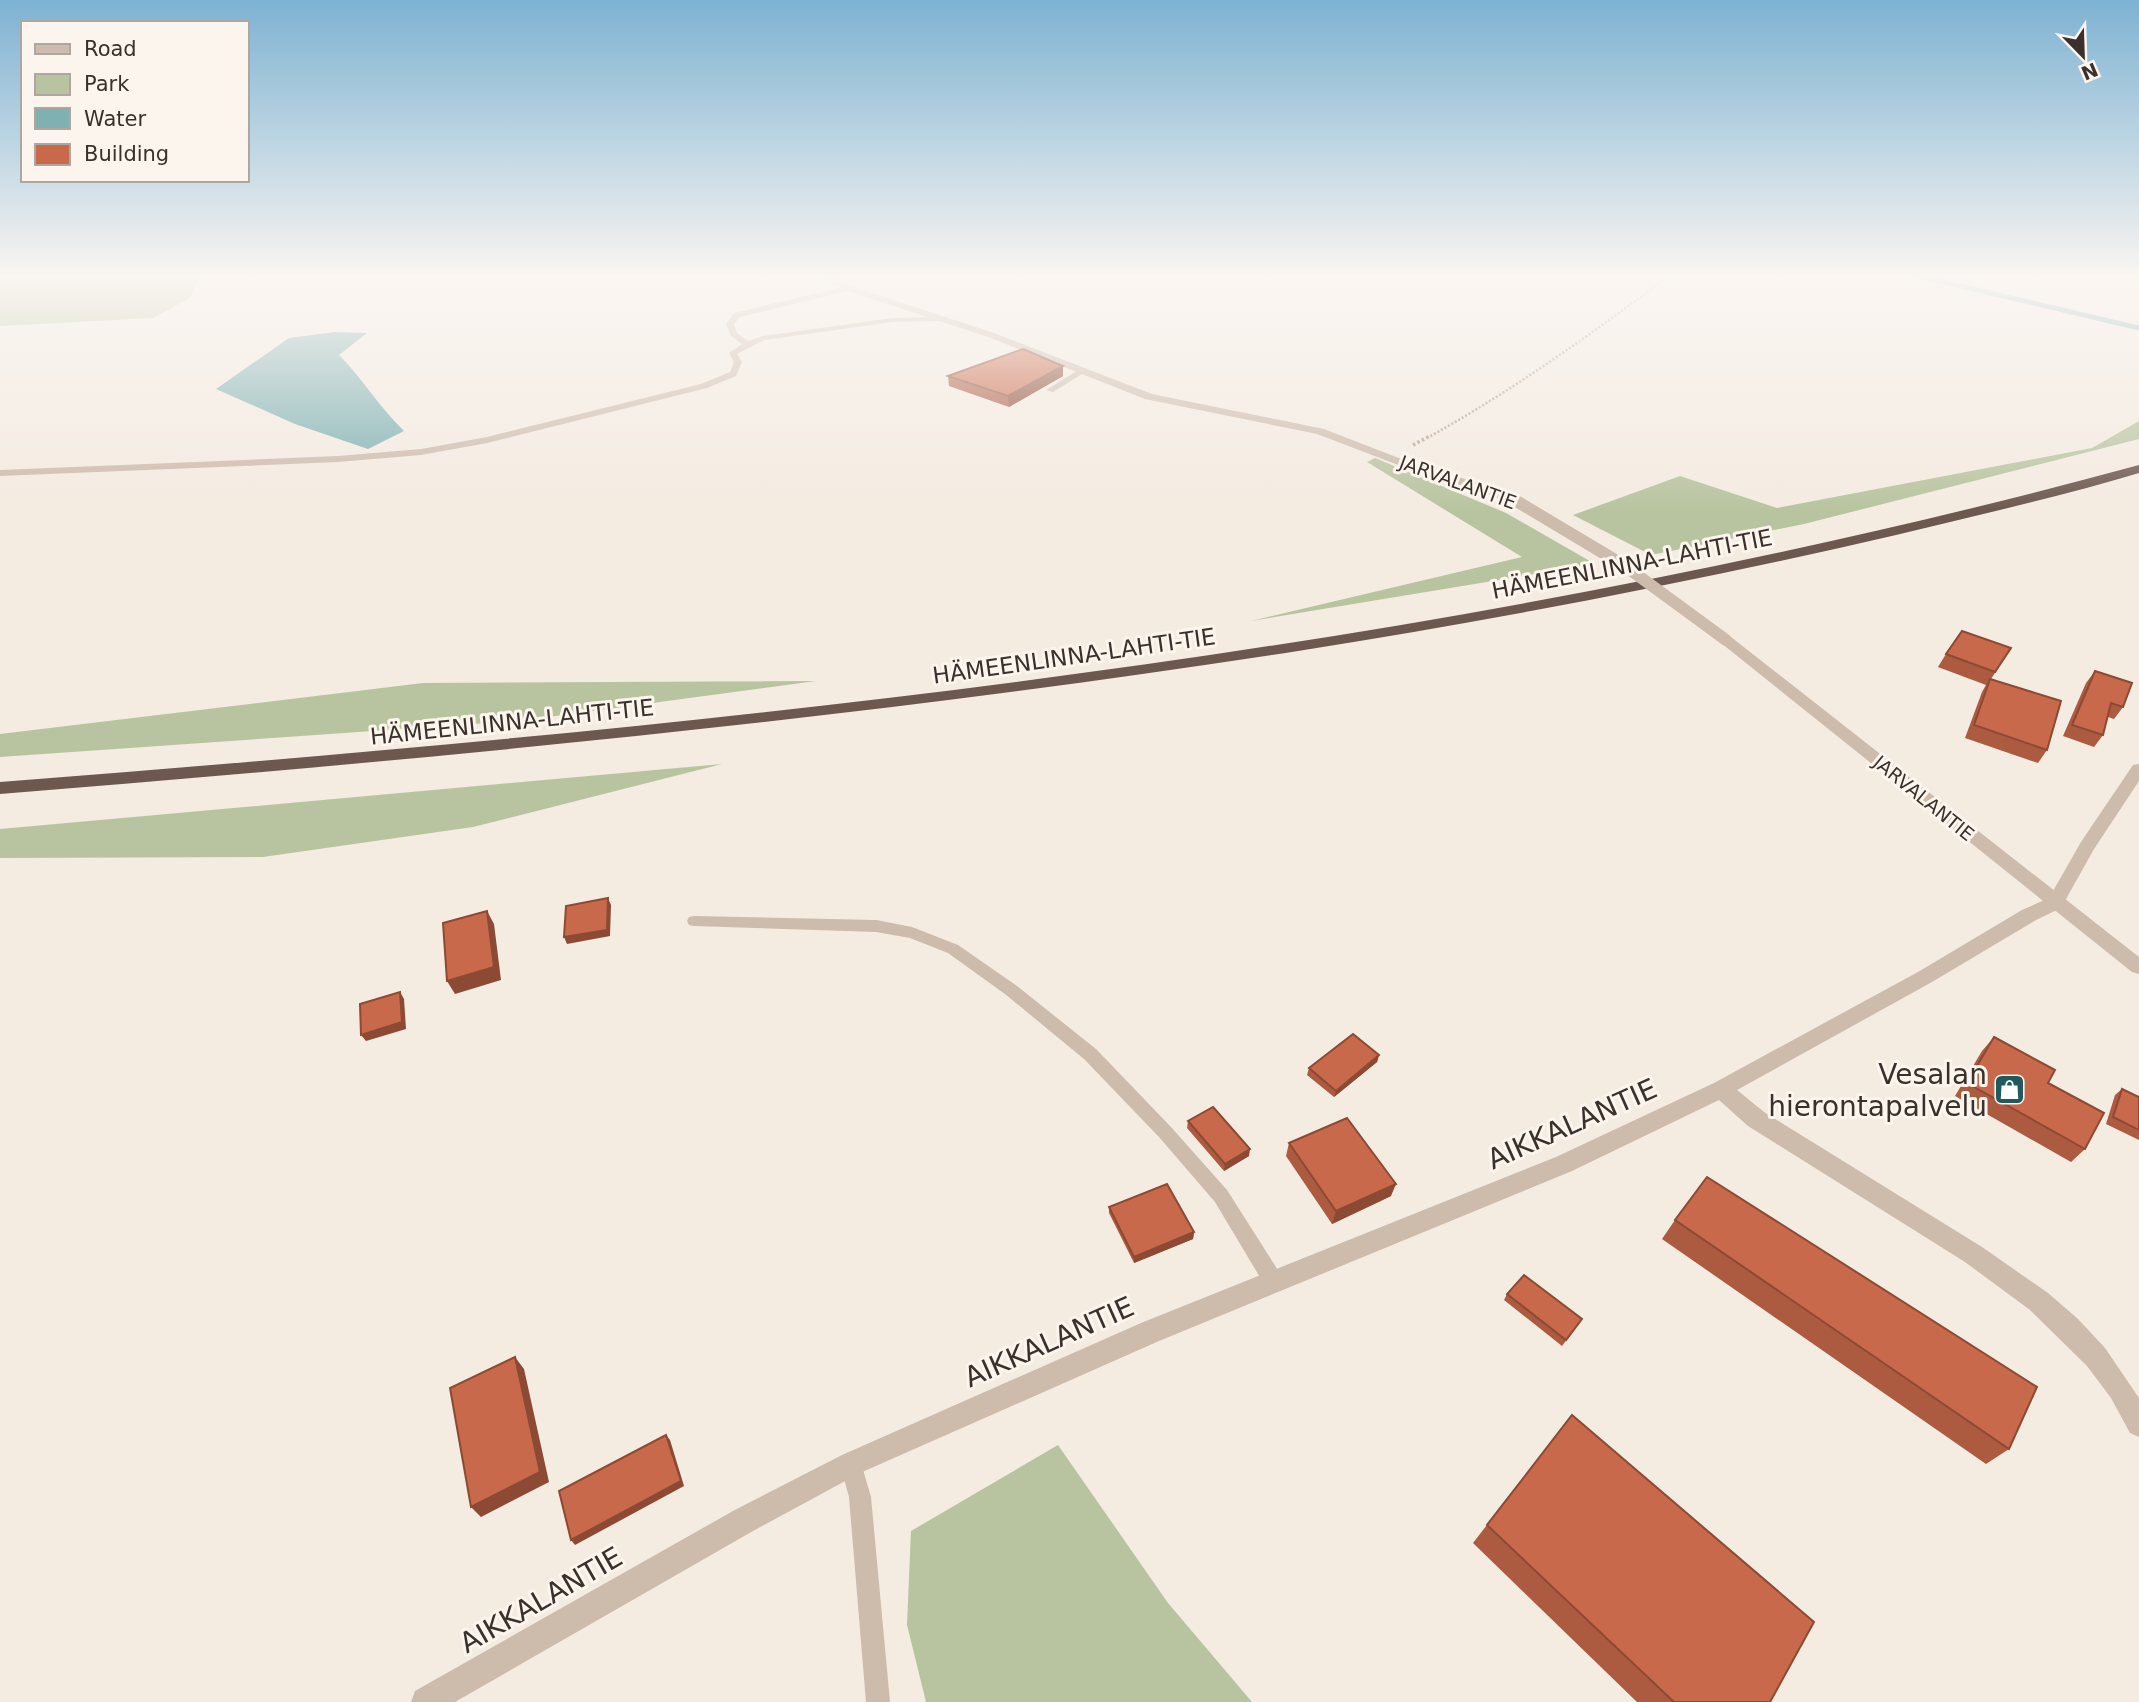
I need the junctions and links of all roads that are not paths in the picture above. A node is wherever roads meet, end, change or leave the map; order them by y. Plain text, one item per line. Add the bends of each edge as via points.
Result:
1 (733, 353) edge
2 (1036, 353) edge
3 (1083, 371) junction
4 (1050, 390) edge
5 (2139, 469) edge
6 (0, 473) edge
7 (2139, 769) edge
8 (0, 788) edge
9 (2055, 903) junction
10 (694, 921) dead end
11 (2139, 967) edge
12 (1721, 1089) junction
13 (1274, 1282) junction
14 (2139, 1424) edge
15 (851, 1464) junction
16 (426, 1702) edge
17 (878, 1702) edge

1 - 6 lane via 738,362 733,374 704,386 421,452
2 - 3 street, JARVALANTIE
3 - 4 lane
3 - 9 street, JARVALANTIE, bridge via 1149,397 1320,431 1518,502 1642,576
5 - 8 highway, HÄMEENLINNA-LAHTI-TIE via 1813,551 1637,589 1247,655 642,732 344,762
7 - 9 street
9 - 11 street, JARVALANTIE
9 - 12 street, AIKKALANTIE
10 - 13 lane via 876,926 912,933 953,949 1090,1054 1221,1196
12 - 13 street, AIKKALANTIE via 1564,1164
12 - 14 street via 1756,1119 2014,1282 2082,1339 2129,1401
13 - 15 street, AIKKALANTIE
15 - 16 street, AIKKALANTIE
15 - 17 lane via 860,1497

